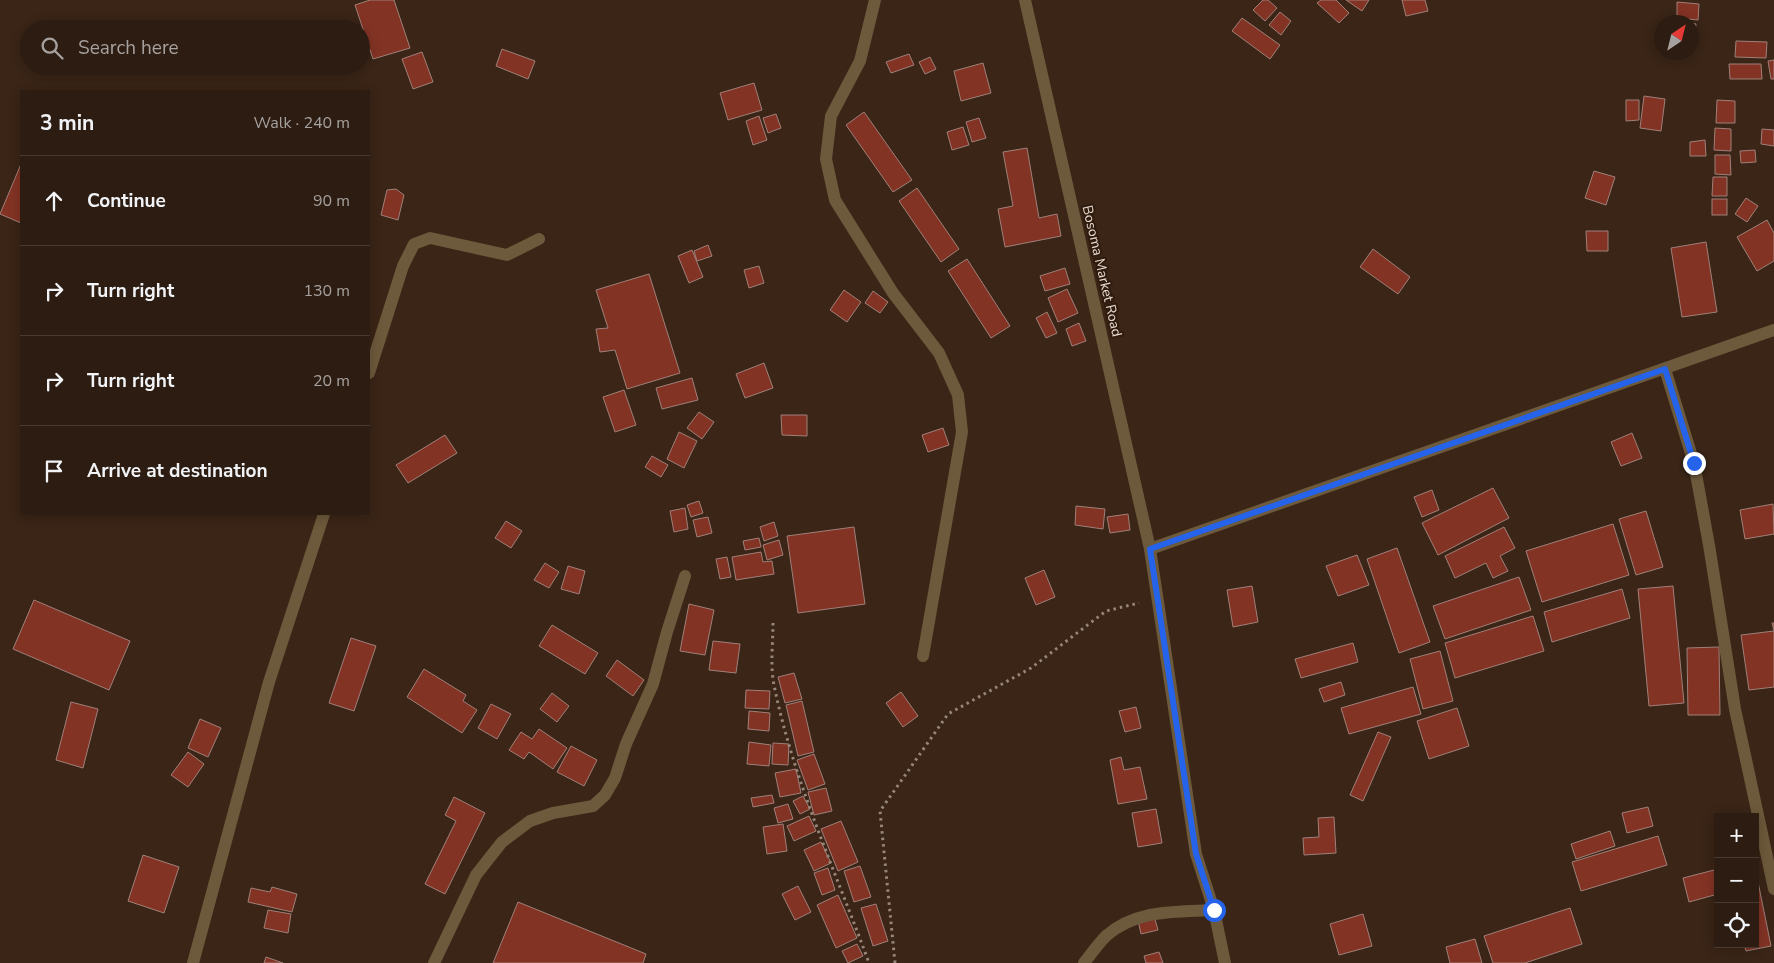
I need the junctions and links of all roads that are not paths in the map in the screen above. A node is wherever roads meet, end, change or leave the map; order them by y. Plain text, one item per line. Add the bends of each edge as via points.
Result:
1 (875, 0) edge
2 (1025, 0) edge
3 (539, 239) dead end
4 (1774, 330) edge
5 (1665, 369) junction
6 (370, 370) edge
7 (324, 515) edge
8 (1150, 549) junction
9 (685, 576) dead end
10 (923, 656) dead end
11 (1774, 889) edge
12 (1214, 910) junction
13 (193, 963) edge
14 (434, 963) edge
15 (1084, 963) edge
16 (1225, 963) edge

1 - 10 street via 860,61 831,116 826,158 835,200 893,293 939,353 958,395 962,432
2 - 8 street, Bosoma Market Road
3 - 6 street via 508,255 430,238 414,244 402,266
4 - 5 street
5 - 8 street
5 - 11 street via 1694,463 1735,709
7 - 13 street via 269,682
8 - 12 street, Bosoma Market Road via 1196,854
9 - 14 street via 653,684 605,795 593,806 530,821 502,842 476,875
12 - 15 street via 1153,913 1133,919 1106,936
12 - 16 street, Bosoma Market Road

